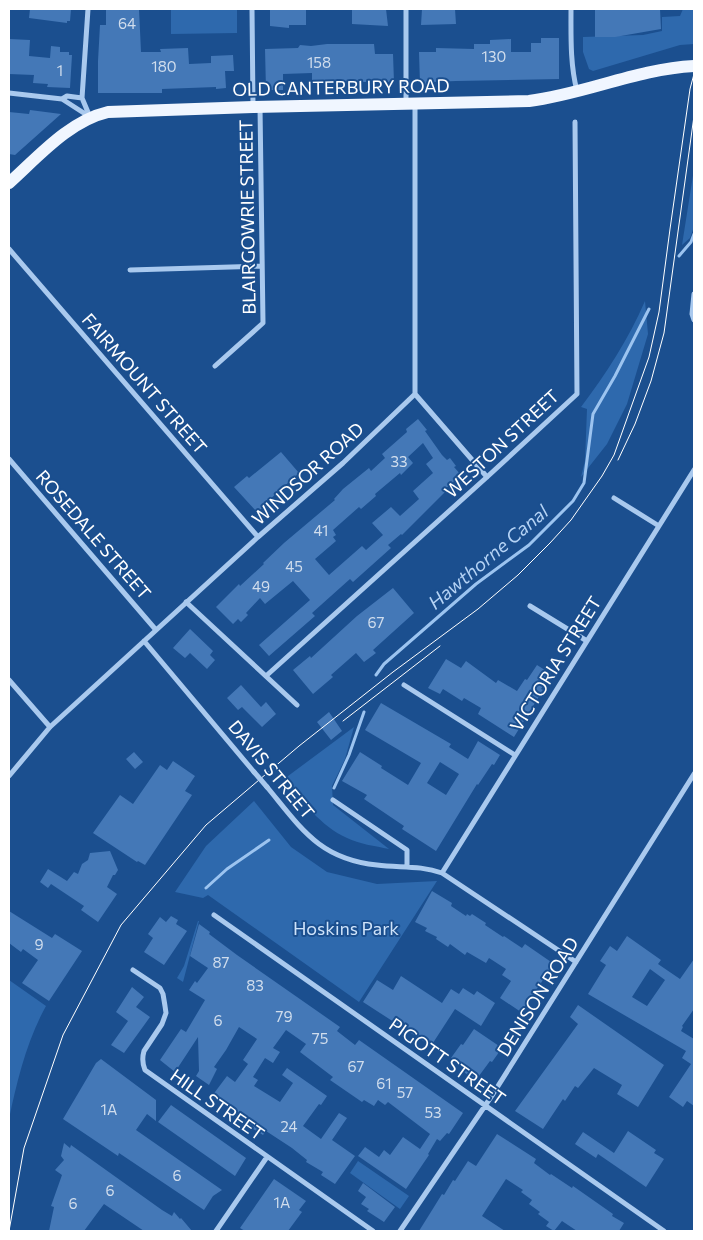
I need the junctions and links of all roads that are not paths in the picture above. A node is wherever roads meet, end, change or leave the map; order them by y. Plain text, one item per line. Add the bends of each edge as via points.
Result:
1 (88, 9) edge
2 (252, 9) edge
3 (406, 9) edge
4 (571, 9) edge
5 (694, 66) edge
6 (577, 91) junction
7 (9, 93) edge
8 (82, 98) junction
9 (62, 99) junction
10 (411, 104) junction
11 (257, 107) junction
12 (90, 117) junction
13 (575, 122) dead end
14 (9, 183) edge
15 (9, 249) edge
16 (262, 266) junction
17 (130, 270) dead end
18 (694, 294) edge
19 (694, 320) edge
20 (215, 366) dead end
21 (415, 394) junction
22 (9, 459) edge
23 (694, 470) edge
24 (487, 477) junction
25 (614, 498) dead end
26 (659, 526) junction
27 (258, 537) junction
28 (186, 602) junction
29 (530, 606) dead end
30 (156, 630) junction
31 (144, 641) junction
32 (587, 641) junction
33 (266, 676) junction
34 (9, 680) edge
35 (404, 686) dead end
36 (297, 705) dead end
37 (50, 727) junction
38 (515, 755) junction
39 (694, 774) edge
40 (9, 776) edge
41 (333, 800) dead end
42 (407, 867) junction
43 (442, 873) junction
44 (214, 915) dead end
45 (576, 962) junction
46 (134, 970) dead end
47 (485, 1106) junction
48 (267, 1158) junction
49 (216, 1231) edge
50 (373, 1231) edge
51 (402, 1231) edge
52 (664, 1231) edge

1 - 8 street
2 - 11 street, BLAIRGOWRIE STREET
3 - 10 street
4 - 6 street via 572,62
5 - 6 main road, OLD CANTERBURY ROAD via 649,72
6 - 10 main road, OLD CANTERBURY ROAD via 529,101
7 - 9 street
8 - 9 street via 67,96
8 - 12 street
9 - 12 street
10 - 11 main road, OLD CANTERBURY ROAD
10 - 21 street
11 - 12 main road, OLD CANTERBURY ROAD via 117,111
11 - 16 street, BLAIRGOWRIE STREET
12 - 14 main road, OLD CANTERBURY ROAD via 70,129
13 - 24 street, WESTON STREET via 577,394
15 - 27 street, FAIRMOUNT STREET
16 - 17 street
16 - 20 street, BLAIRGOWRIE STREET via 263,323
18 - 19 street
21 - 24 street
21 - 27 street, WINDSOR ROAD via 343,463
22 - 30 street, ROSEDALE STREET
23 - 26 street, VICTORIA STREET
24 - 33 street, WESTON STREET
25 - 26 street
26 - 32 street, VICTORIA STREET
27 - 28 street, WINDSOR ROAD
28 - 30 street, WINDSOR ROAD
28 - 33 street
29 - 32 street
30 - 31 street, WINDSOR ROAD
31 - 37 street, WINDSOR ROAD
31 - 42 street, DAVIS STREET, bridge via 317,844 359,863
32 - 38 street, VICTORIA STREET
33 - 36 street
34 - 37 street
35 - 38 street
37 - 40 street, WINDSOR ROAD
38 - 43 street, VICTORIA STREET
39 - 45 street, DENISON ROAD
41 - 42 street, DAVIS STREET via 407,850
42 - 43 street, DAVIS STREET
43 - 45 street, DAVIS STREET
44 - 47 street, PIGOTT STREET
45 - 47 street, DENISON ROAD
46 - 48 street, HILL STREET via 160,988 165,1006 165,1019 142,1057 145,1070
47 - 51 street, DENISON ROAD
47 - 52 street, PIGOTT STREET
48 - 49 street
48 - 50 street, HILL STREET

